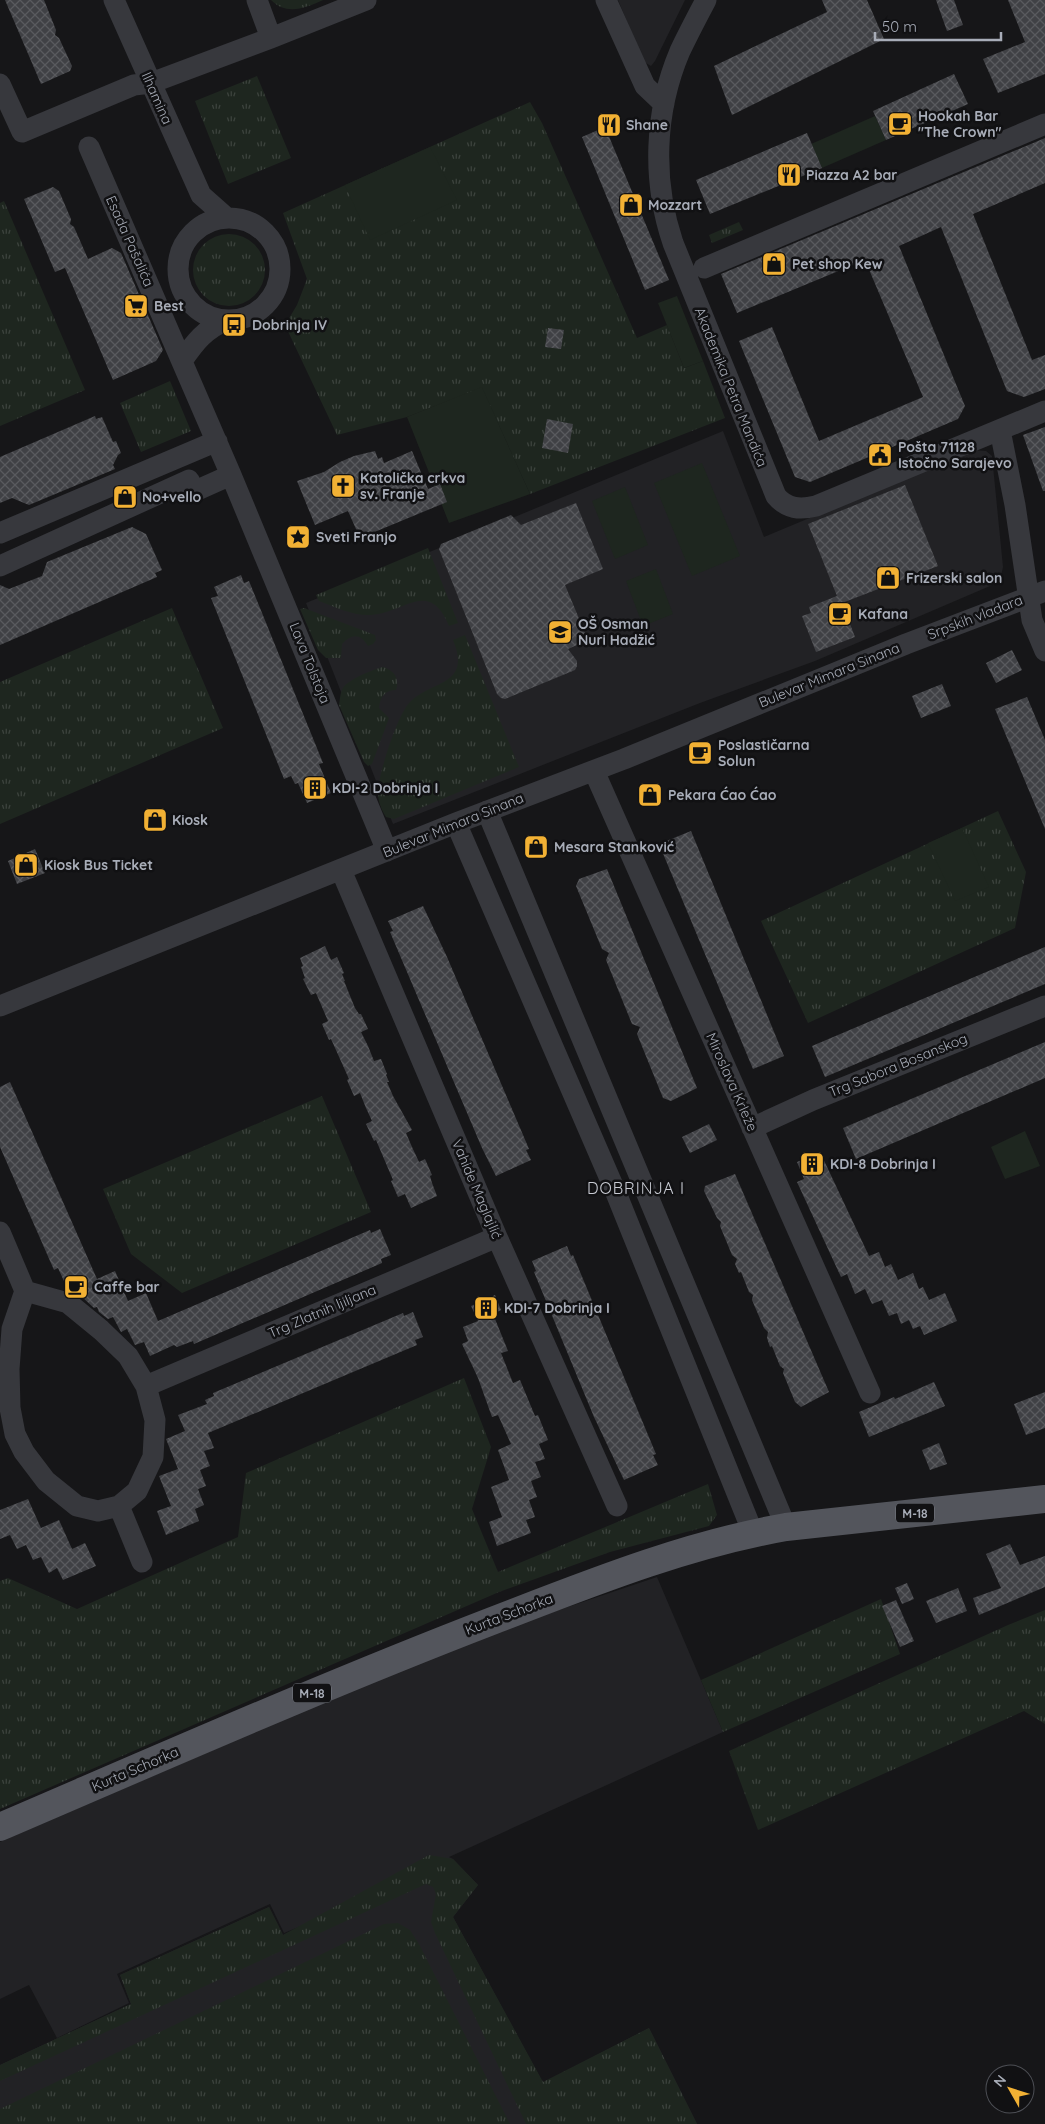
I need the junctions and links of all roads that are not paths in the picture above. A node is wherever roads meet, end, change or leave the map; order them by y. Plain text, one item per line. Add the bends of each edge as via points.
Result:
1 (114, 0) edge
2 (257, 0) edge
3 (366, 0) edge
4 (606, 0) edge
5 (706, 0) edge
6 (272, 38) junction
7 (151, 83) junction
8 (0, 84) edge
9 (664, 104) junction
10 (1045, 124) edge
11 (89, 147) dead end
12 (201, 195) junction
13 (227, 218) junction
14 (198, 229) junction
15 (704, 268) dead end
16 (191, 304) junction
17 (227, 320) junction
18 (187, 354) junction
19 (1045, 411) edge
20 (1000, 430) junction
21 (217, 441) junction
22 (231, 475) junction
23 (0, 533) edge
24 (0, 566) edge
25 (1037, 594) edge
26 (906, 644) joint
27 (1045, 651) edge
28 (594, 771) junction
29 (487, 811) junction
30 (456, 823) junction
31 (386, 851) junction
32 (341, 870) junction
33 (0, 1006) edge
34 (1045, 1006) edge
35 (752, 1128) junction
36 (0, 1232) edge
37 (498, 1237) junction
38 (25, 1291) junction
39 (146, 1386) junction
40 (870, 1393) dead end
41 (7, 1438) edge
42 (1045, 1499) edge
43 (119, 1506) junction
44 (617, 1506) dead end
45 (786, 1527) junction
46 (753, 1533) junction
47 (142, 1562) dead end
48 (0, 1827) edge

1 - 7 street, Ilhamina
2 - 6 street
3 - 6 street
4 - 9 street via 645,86
5 - 9 street, Akademika Petra Mandića via 679,52
6 - 7 street
7 - 8 street via 134,86 22,132
7 - 12 street, Ilhamina
9 - 20 street, Akademika Petra Mandića via 658,168 668,229 754,444 780,500 792,508 816,506
10 - 15 street
11 - 18 street, Esada Pašalića
12 - 13 street, Ilhamina
12 - 14 street, Ilhamina via 202,213
13 - 14 street via 211,221
13 - 17 street via 245,221 268,236 279,261 279,275 276,288 259,310 247,317
14 - 16 street via 184,245 178,265 181,286
16 - 17 street via 207,316
16 - 18 street via 194,331
17 - 18 street via 203,333
18 - 21 street, Esada Pašalića
19 - 20 street, Akademika Petra Mandića
20 - 25 street
21 - 22 street, Lava Tolstoja
21 - 23 street
22 - 24 street via 193,492 189,480
22 - 31 street, Lava Tolstoja
25 - 26 street, Srpskih vladara
25 - 27 street via 1032,620
26 - 28 street, Bulevar Mimara Sinana
28 - 29 street, Bulevar Mimara Sinana
28 - 35 street, Miroslava Krleže
29 - 30 street, Bulevar Mimara Sinana
29 - 45 street
30 - 31 street, Bulevar Mimara Sinana
30 - 46 street via 614,1188
31 - 32 street, Bulevar Mimara Sinana
32 - 33 street, Bulevar Mimara Sinana
32 - 37 street, Vahide Maglajlić
34 - 35 street, Trg Sabora Bosanskog
35 - 40 street, Miroslava Krleže
36 - 38 street
37 - 39 street, Trg Zlatnih ljiljana
37 - 44 street, Vahide Maglajlić
38 - 39 street via 68,1304 128,1356
38 - 41 street via 12,1329
39 - 43 street via 155,1420 152,1457 137,1491
41 - 43 street via 24,1452 46,1481 77,1506 98,1511
42 - 45 main road, Kurta Schorka / M-18
43 - 47 street
45 - 46 main road, Kurta Schorka / M-18
46 - 48 main road, Kurta Schorka / M-18 via 628,1568 376,1665

